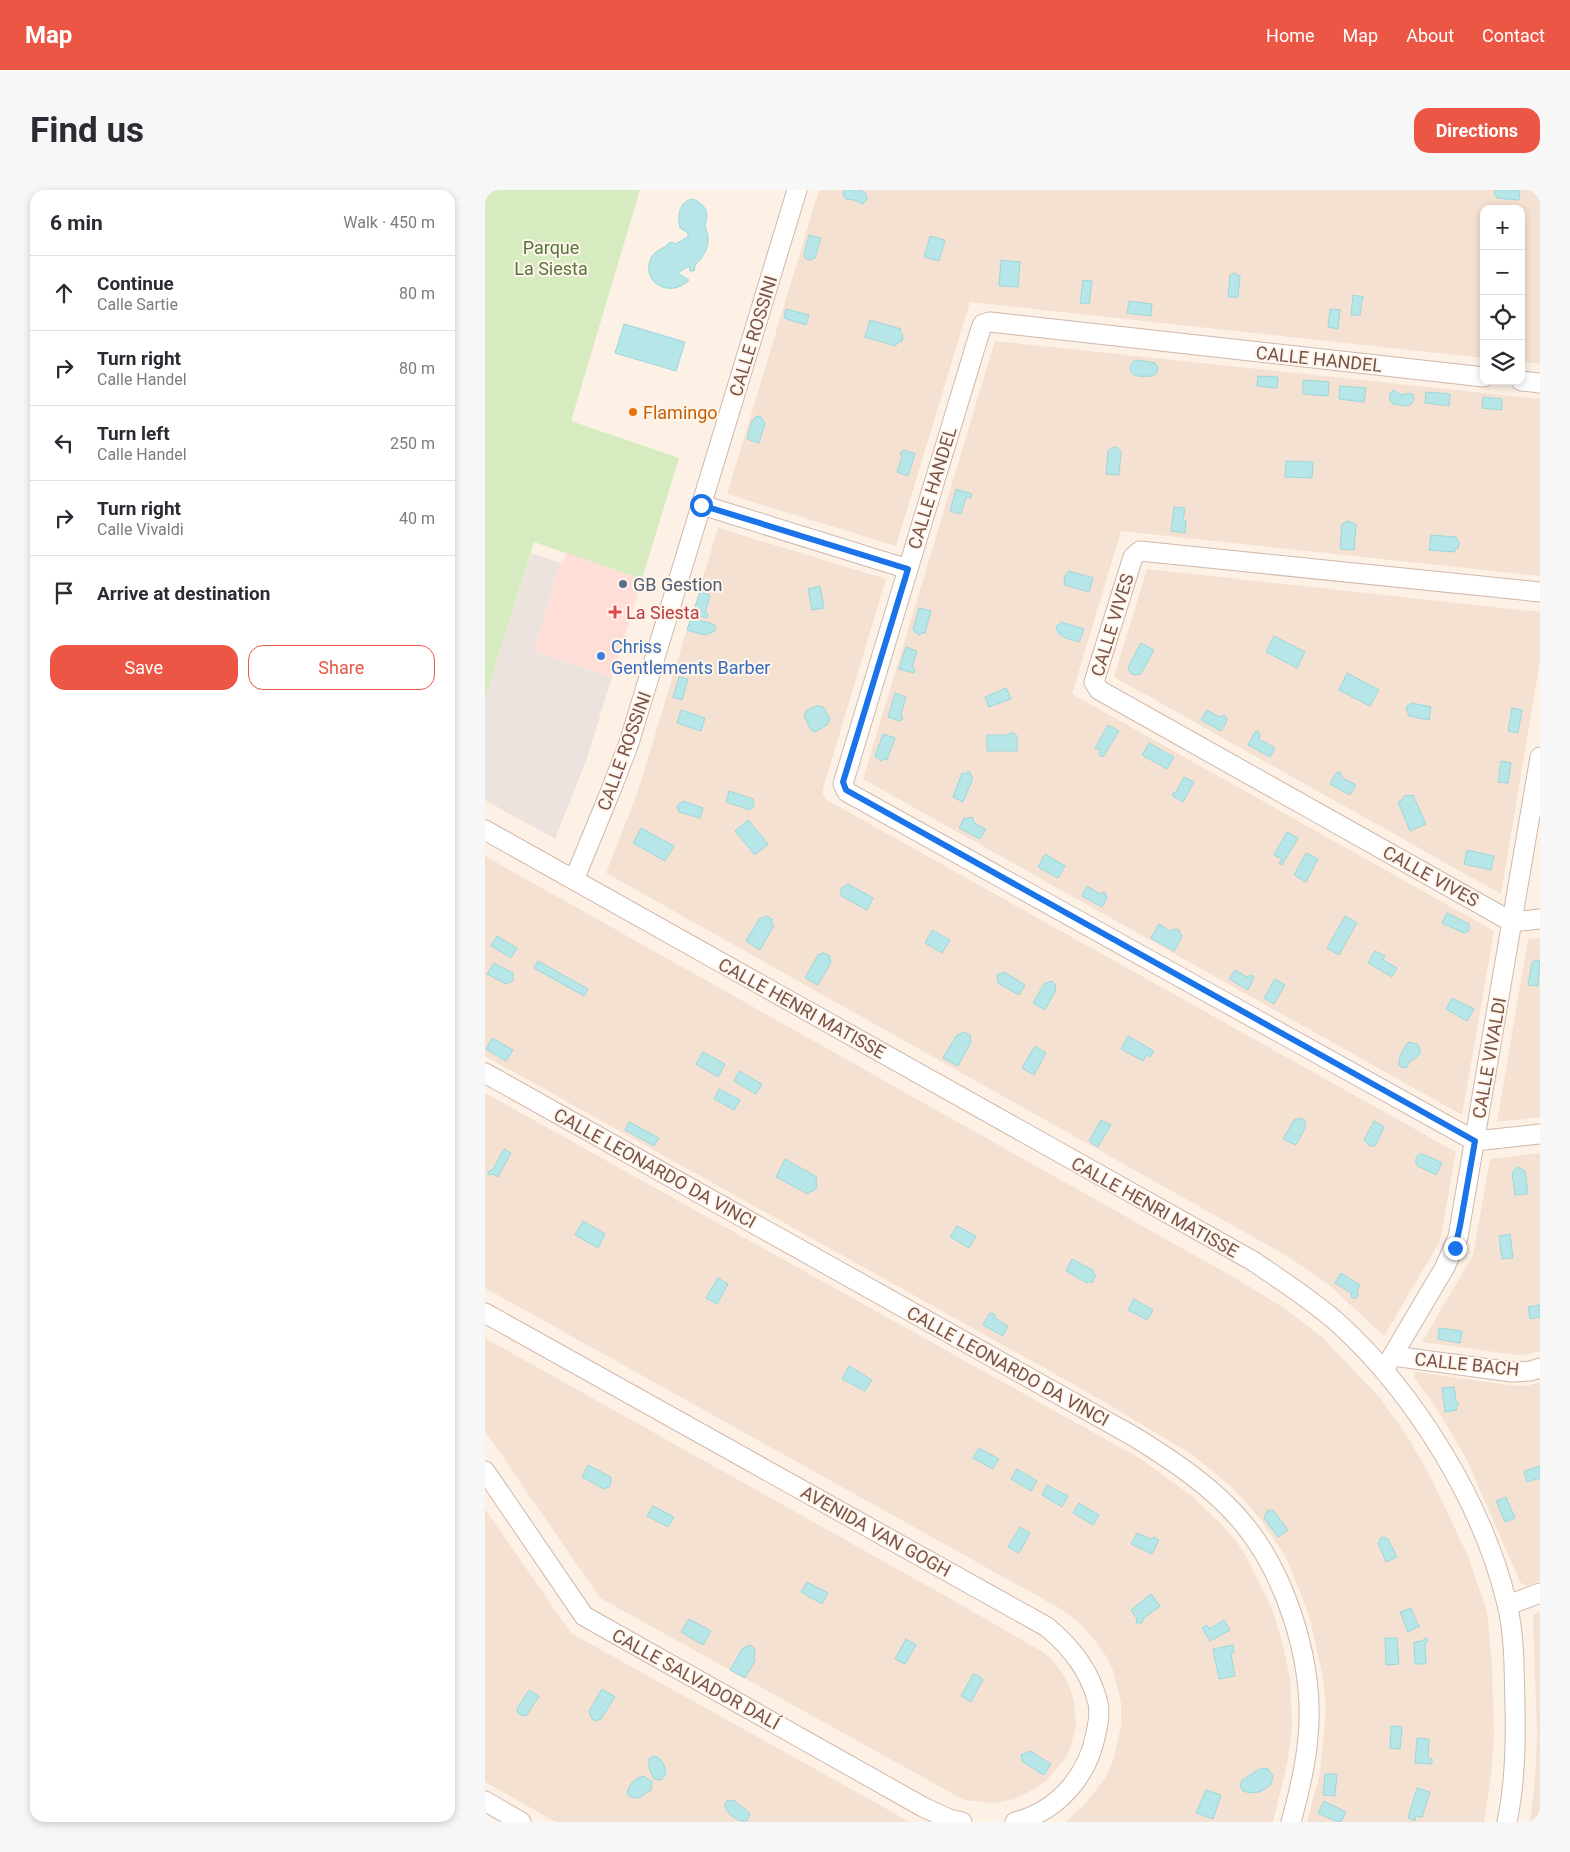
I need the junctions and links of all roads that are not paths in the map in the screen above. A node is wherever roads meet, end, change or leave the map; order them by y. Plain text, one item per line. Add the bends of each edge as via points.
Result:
1 (797, 190) edge
2 (1480, 377) edge
3 (1525, 381) edge
4 (1540, 383) edge
5 (701, 505) junction
6 (908, 569) junction
7 (1540, 592) edge
8 (1540, 757) edge
9 (485, 830) edge
10 (574, 880) junction
11 (1540, 919) edge
12 (1512, 922) junction
13 (485, 1073) edge
14 (1540, 1134) edge
15 (1475, 1141) junction
16 (485, 1313) edge
17 (1388, 1363) junction
18 (1540, 1368) edge
19 (485, 1471) edge
20 (1540, 1593) edge
21 (1508, 1605) junction
22 (485, 1801) edge
23 (521, 1822) edge
24 (962, 1822) edge
25 (1015, 1822) edge
26 (1291, 1822) edge
27 (1507, 1822) edge

1 - 5 street, CALLE ROSSINI
2 - 6 street, CALLE HANDEL via 987,322 981,328
3 - 4 street
5 - 6 street
5 - 10 street, CALLE ROSSINI via 629,743
6 - 15 street, CALLE HANDEL via 843,782 846,790
7 - 12 street, CALLE VIVES via 1140,551 1133,557 1095,682 1099,690
8 - 12 street, CALLE VIVALDI
9 - 10 street, CALLE HENRI MATISSE
10 - 17 street, CALLE HENRI MATISSE via 1253,1261
11 - 12 street
12 - 15 street, CALLE VIVALDI
13 - 26 street, CALLE LEONARDO DA VINCI via 1133,1436 1175,1462 1213,1493 1243,1523 1264,1554 1298,1636 1308,1688 1309,1721 1304,1772
14 - 15 street
15 - 17 street, CALLE VIVALDI via 1455,1248
16 - 25 street, AVENIDA VAN GOGH via 1041,1623 1065,1642 1080,1661 1098,1704 1094,1746 1079,1777 1061,1798 1044,1810
17 - 18 street, CALLE BACH via 1512,1372
17 - 21 street, CALLE HENRI MATISSE via 1457,1478 1484,1537
19 - 24 street, CALLE SALVADOR DALÍ via 584,1616 923,1807
20 - 21 street
21 - 27 street, CALLE HENRI MATISSE via 1513,1645 1516,1744
22 - 23 street

